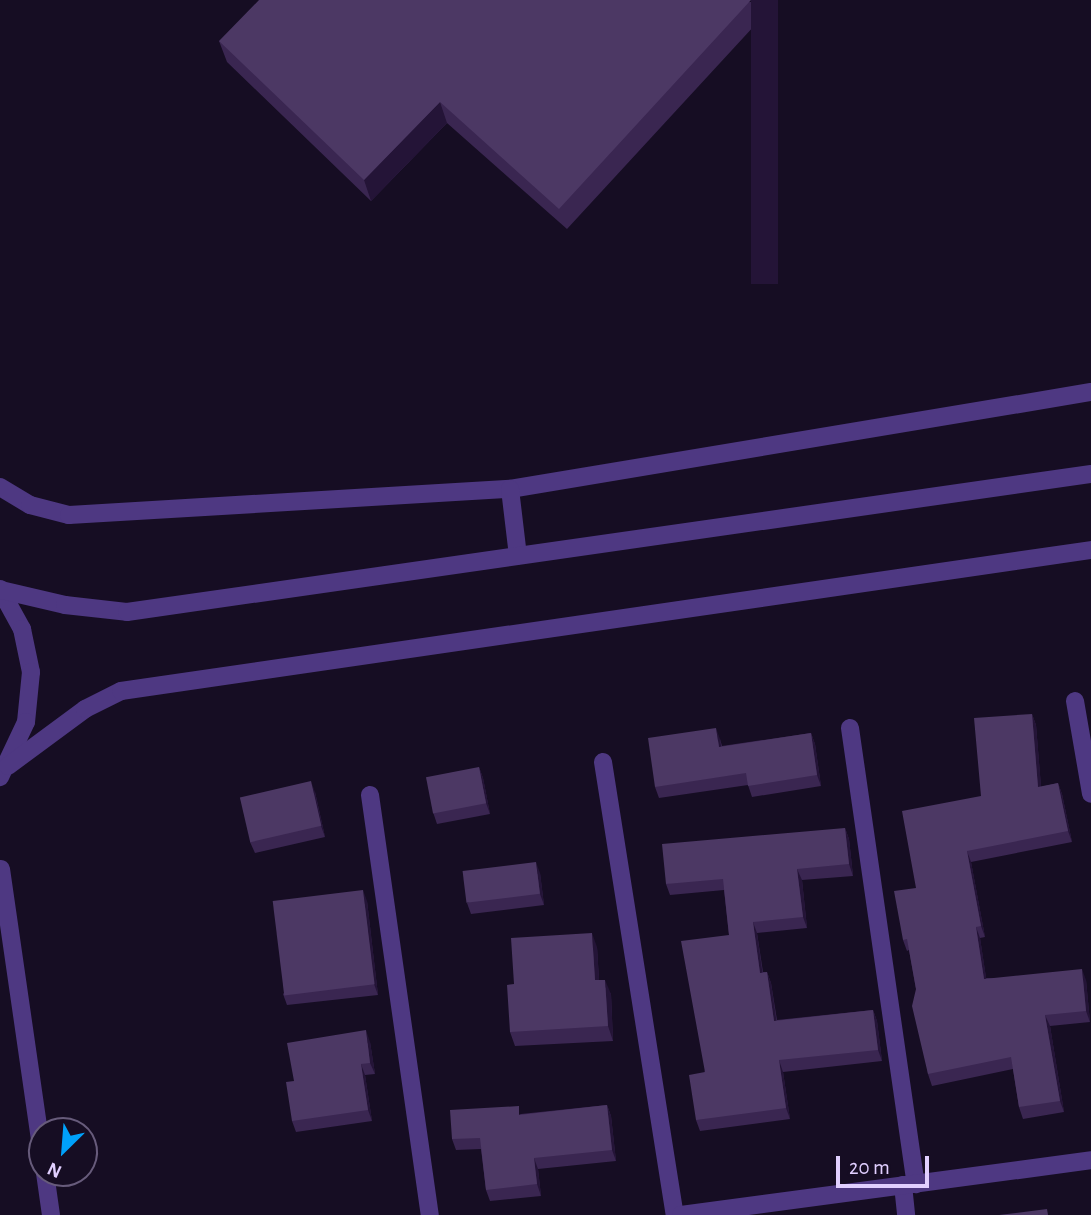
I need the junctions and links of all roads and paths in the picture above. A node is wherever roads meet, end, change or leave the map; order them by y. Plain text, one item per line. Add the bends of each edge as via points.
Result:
1 (1091, 391) edge
2 (1091, 474) edge
3 (0, 487) edge
4 (510, 489) junction
5 (1091, 550) edge
6 (518, 556) junction
7 (1, 589) edge
8 (1075, 701) dead end
9 (850, 728) dead end
10 (603, 762) dead end
11 (4, 771) edge
12 (1091, 794) edge
13 (370, 795) dead end
14 (2, 869) edge
15 (37, 1117) edge
16 (1091, 1160) edge
17 (910, 1184) junction
18 (47, 1187) edge
19 (51, 1215) edge
20 (430, 1215) edge
21 (675, 1215) edge
22 (681, 1215) edge
23 (906, 1215) edge

1 - 4 street
2 - 6 street
3 - 4 street via 30,505 69,515
4 - 6 street
5 - 11 street via 121,691 85,709
6 - 7 street via 127,612 65,605
7 - 11 street via 22,629 31,672 26,722
8 - 12 street
9 - 17 street
10 - 21 street
13 - 20 street
14 - 15 street
16 - 17 street
17 - 22 street
17 - 23 street
18 - 19 street

